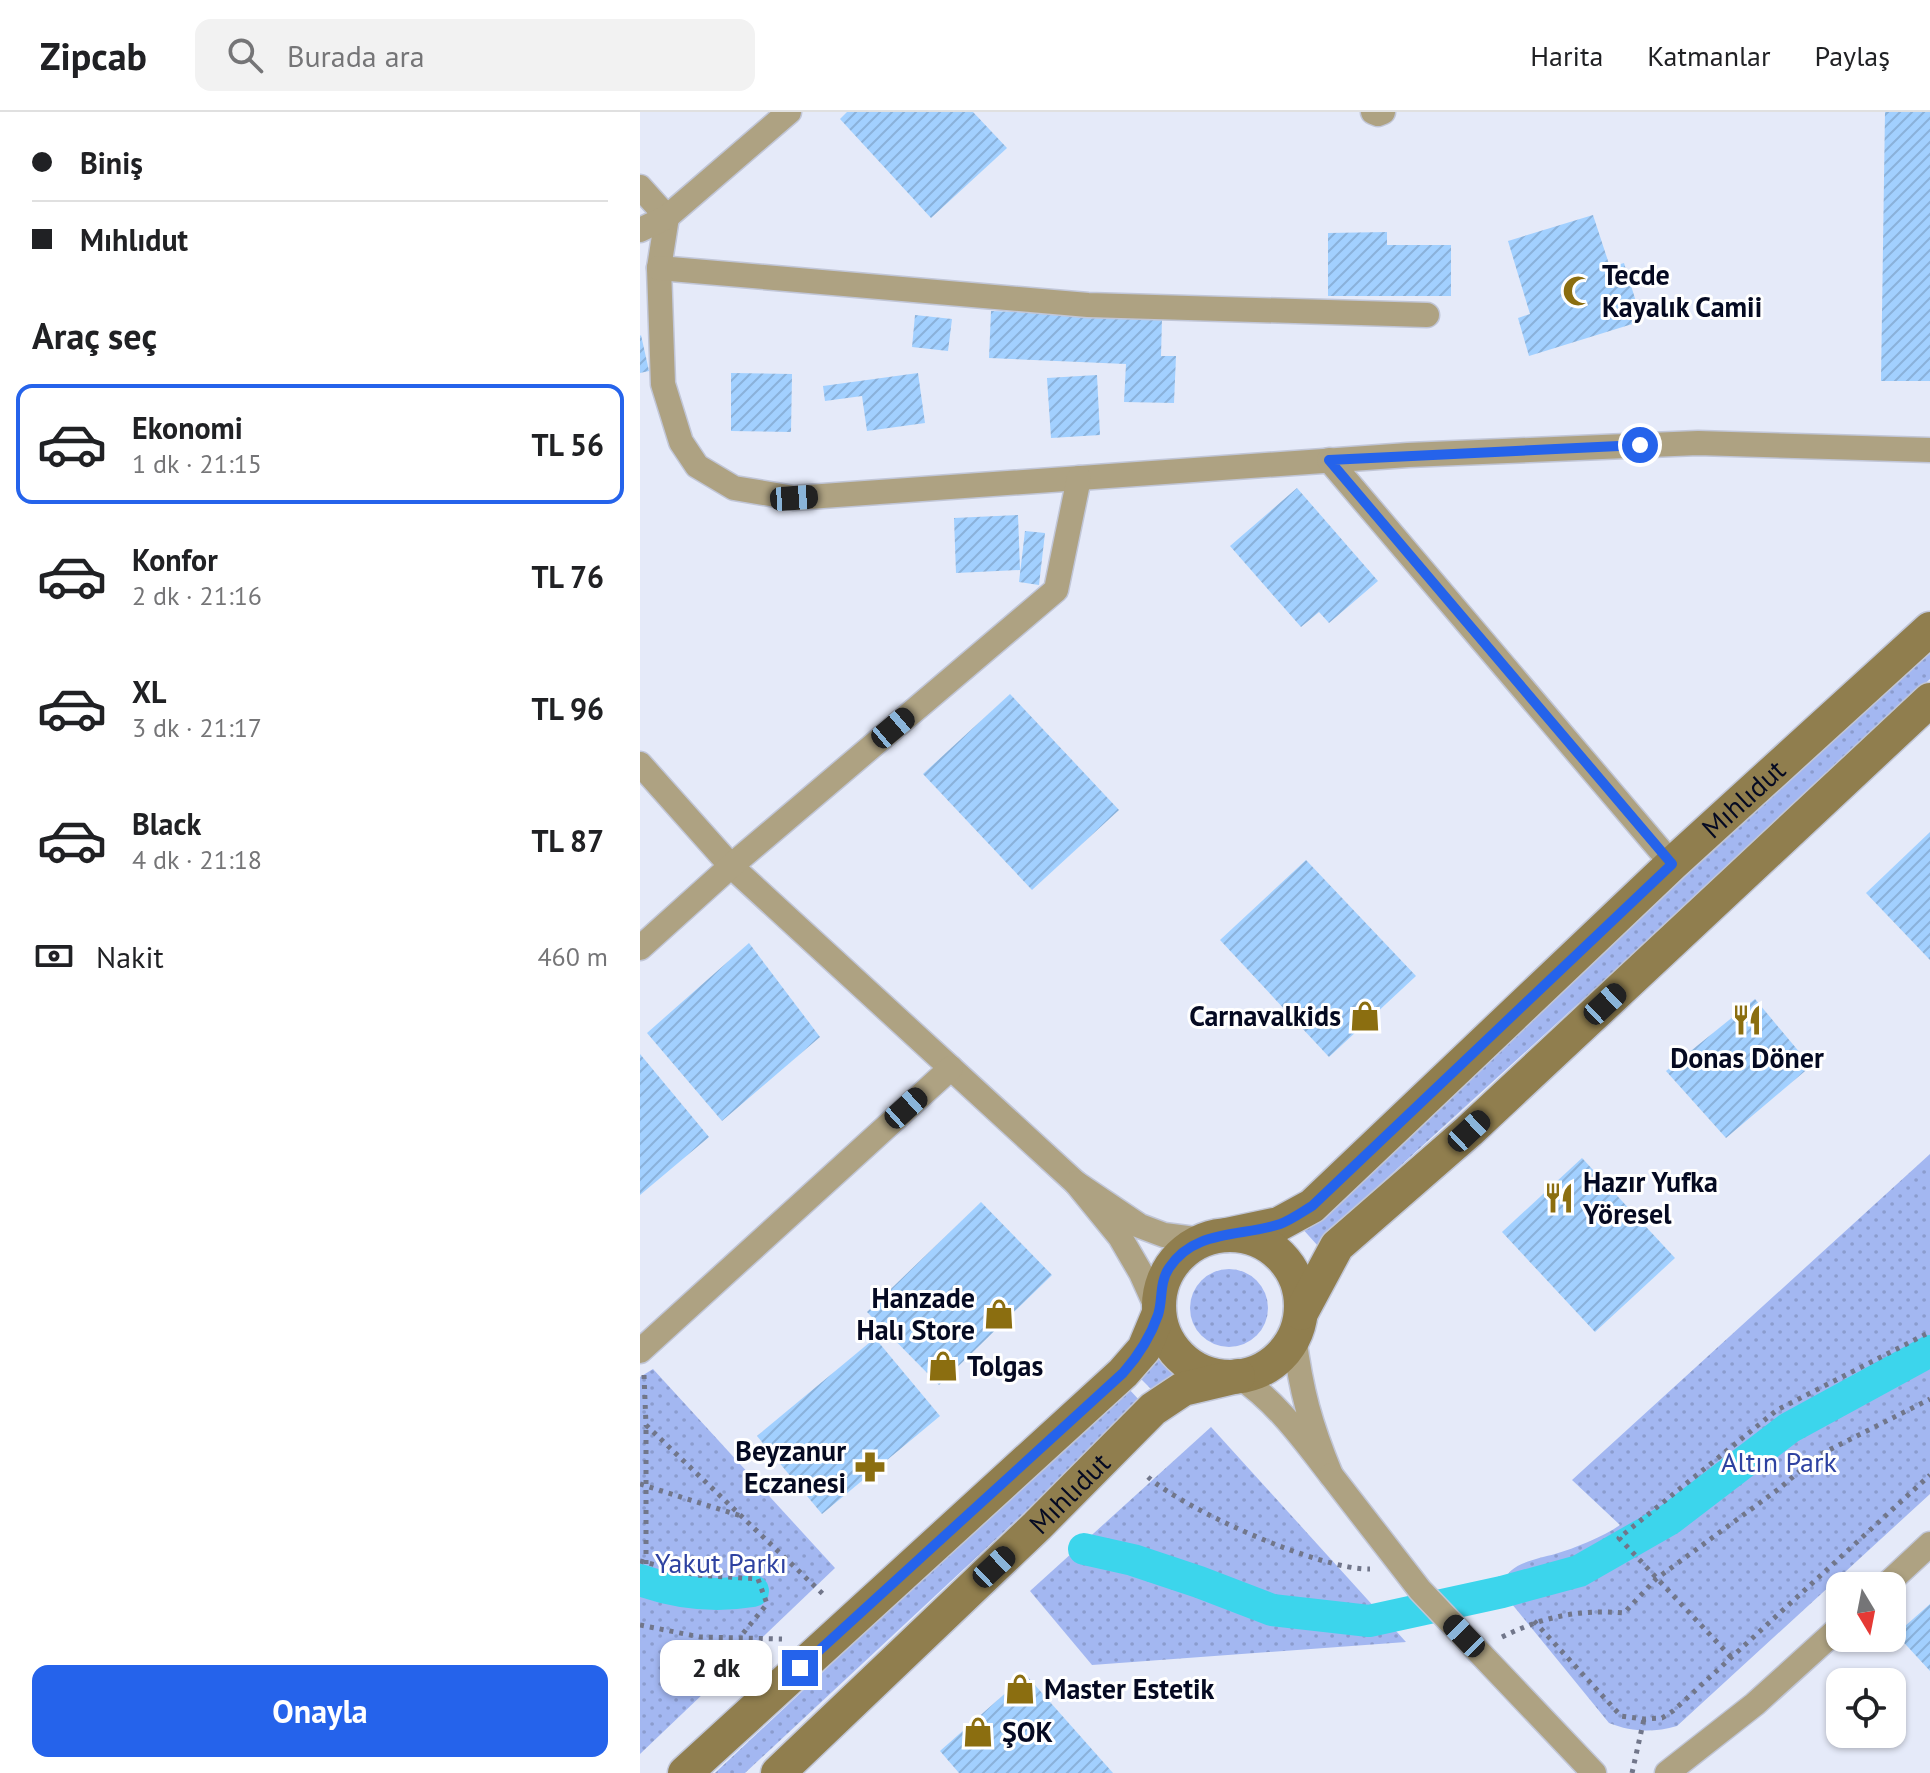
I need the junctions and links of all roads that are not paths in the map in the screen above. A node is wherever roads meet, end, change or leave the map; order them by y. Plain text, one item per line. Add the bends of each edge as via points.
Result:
1 (789, 112) edge
2 (1373, 112) edge
3 (1383, 112) edge
4 (640, 187) edge
5 (667, 217) junction
6 (640, 230) edge
7 (659, 268) junction
8 (1427, 315) dead end
9 (1930, 450) edge
10 (1329, 460) junction
11 (1079, 478) junction
12 (1930, 629) edge
13 (1930, 700) edge
14 (640, 764) edge
15 (1672, 864) junction
16 (731, 866) junction
17 (640, 948) edge
18 (951, 1068) junction
19 (1076, 1183) junction
20 (1215, 1237) junction
21 (1159, 1313) junction
22 (1298, 1325) junction
23 (642, 1363) edge
24 (1238, 1376) junction
25 (1331, 1475) junction
26 (1930, 1544) edge
27 (1900, 1572) edge
28 (1826, 1640) edge
29 (685, 1773) edge
30 (778, 1773) edge
31 (1594, 1773) edge
32 (1667, 1773) edge

1 - 5 street
2 - 3 street
4 - 5 street
5 - 6 street
5 - 7 street
7 - 8 street via 1088,305
7 - 11 street via 663,384 681,442 697,466 734,488 794,498
9 - 10 street via 1698,443
10 - 11 street
10 - 15 street
11 - 16 street via 1056,590
12 - 15 main road, Mıhlıdut
13 - 22 main road, Mıhlıdut via 1469,1131 1337,1246
14 - 16 street
15 - 20 main road, Mıhlıdut via 1312,1206 1279,1224
16 - 17 street
16 - 18 street
18 - 19 street
18 - 23 street
19 - 20 street via 1140,1226 1164,1235
19 - 21 street via 1120,1237
20 - 21 main road via 1184,1252 1169,1269 1160,1290
20 - 22 main road via 1251,1238 1273,1249 1299,1289
21 - 24 main road via 1164,1334 1194,1368
21 - 29 main road, Mıhlıdut via 1144,1349 1123,1373
22 - 24 main road via 1280,1356 1260,1370
22 - 25 street via 1301,1389
24 - 25 street via 1261,1391
24 - 30 main road, Mıhlıdut via 1183,1389 1153,1409
25 - 31 street via 1420,1590
26 - 27 street
28 - 32 street

